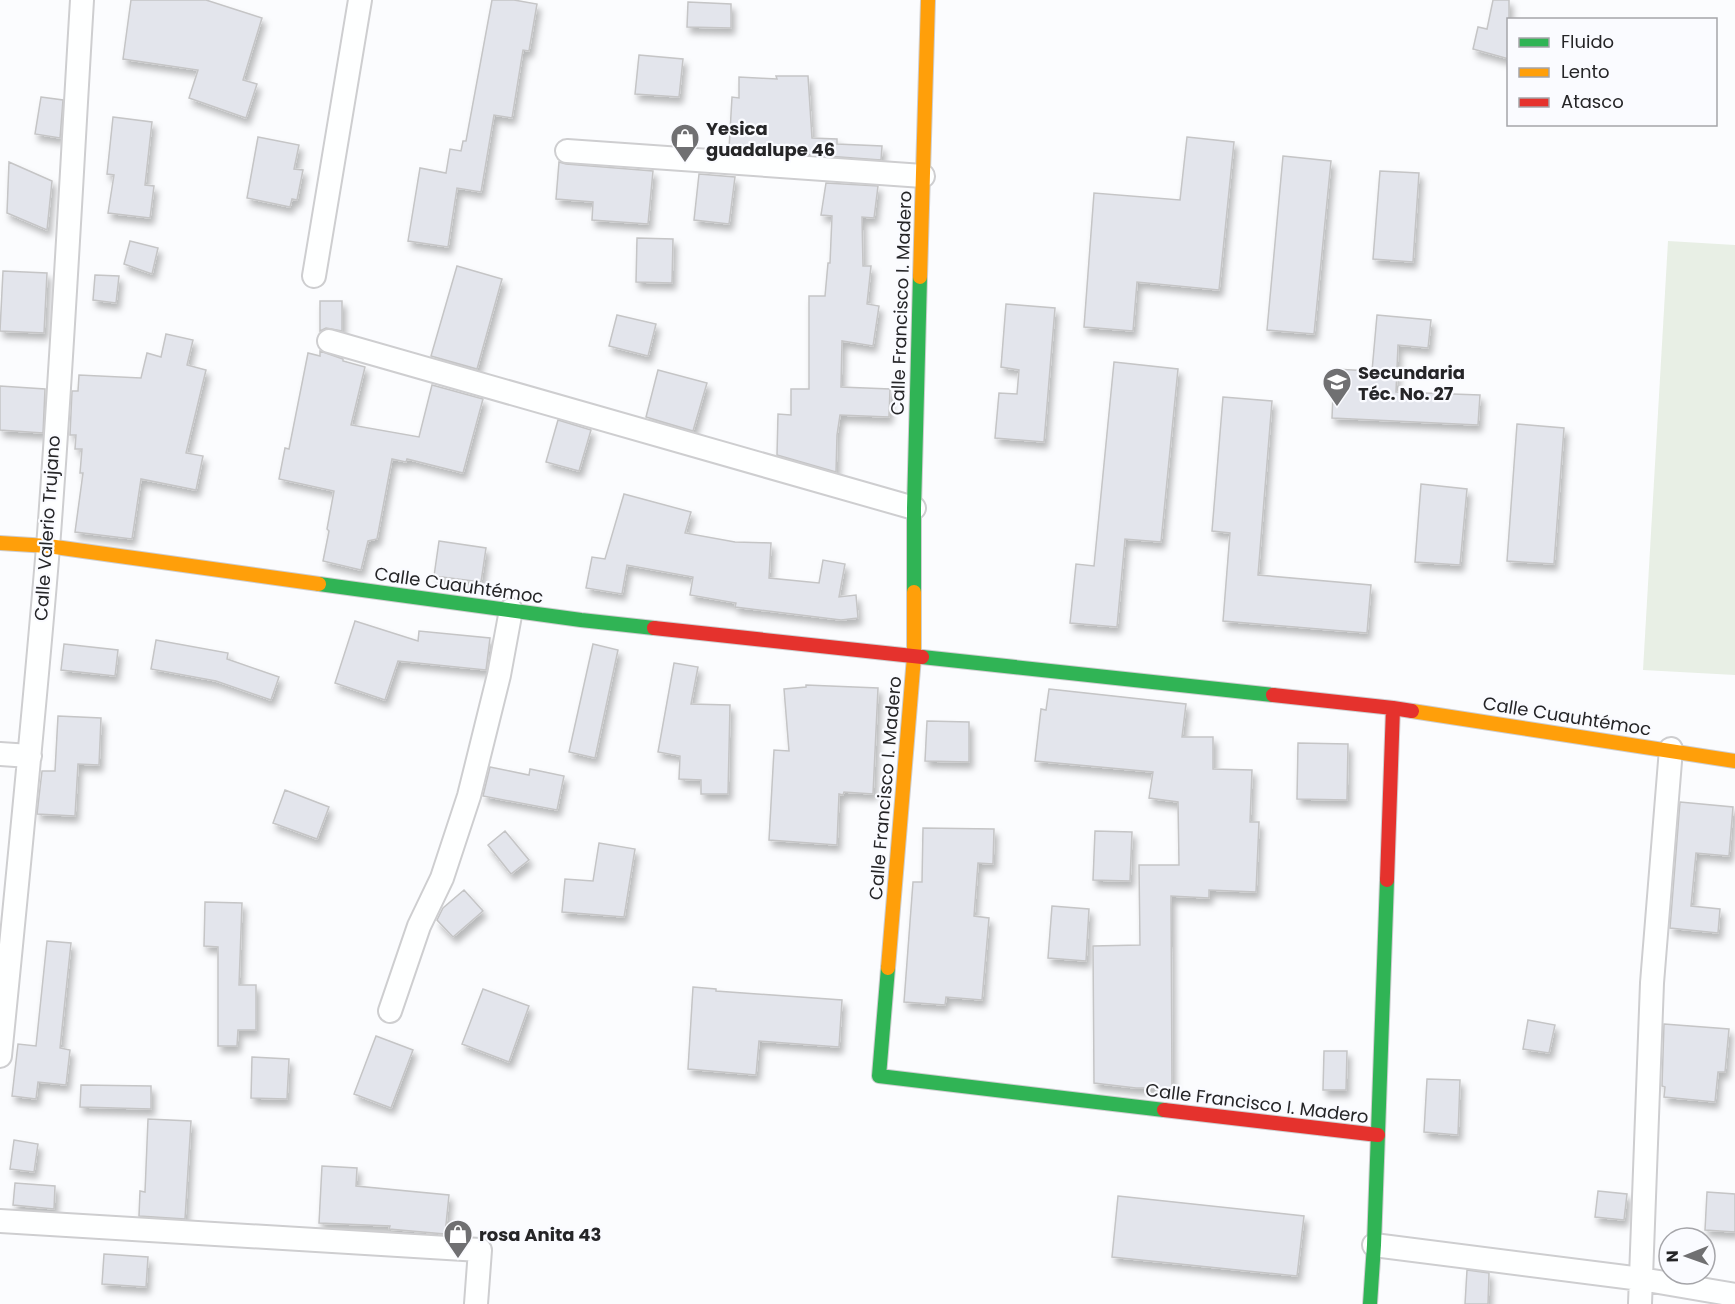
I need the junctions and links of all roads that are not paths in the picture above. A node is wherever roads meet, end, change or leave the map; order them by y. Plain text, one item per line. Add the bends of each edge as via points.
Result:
1 (82, 0) edge
2 (360, 0) edge
3 (928, 0) edge
4 (567, 151) dead end
5 (923, 176) junction
6 (314, 276) dead end
7 (329, 341) dead end
8 (914, 508) junction
9 (0, 543) edge
10 (48, 546) junction
11 (511, 610) junction
12 (914, 657) junction
13 (1393, 708) junction
14 (1671, 749) junction
15 (0, 754) edge
16 (30, 756) junction
17 (1735, 761) edge
18 (390, 1011) dead end
19 (0, 1056) edge
20 (1378, 1135) junction
21 (0, 1221) edge
22 (1374, 1245) junction
23 (1641, 1279) junction
24 (1735, 1295) edge
25 (477, 1304) edge
26 (1370, 1304) edge
27 (1640, 1304) edge

1 - 10 street, Calle Valerio Trujano
2 - 6 street
3 - 5 street, Calle Francisco I. Madero
4 - 5 street
5 - 8 street, Calle Francisco I. Madero
7 - 8 street
8 - 12 street, Calle Francisco I. Madero
9 - 10 street, Calle Cuauhtémoc
10 - 11 street, Calle Cuauhtémoc
10 - 16 street, Calle Valerio Trujano
11 - 12 street, Calle Cuauhtémoc
11 - 18 street via 469,796
12 - 13 street, Calle Cuauhtémoc
12 - 20 street, Calle Francisco I. Madero via 879,1076
13 - 14 street, Calle Cuauhtémoc
13 - 20 street
14 - 17 street, Calle Cuauhtémoc
14 - 23 street via 1652,983
15 - 16 street
16 - 19 street, Calle Valerio Trujano
20 - 22 street
21 - 25 street via 480,1250
22 - 23 street
22 - 26 street
23 - 24 street
23 - 27 street

